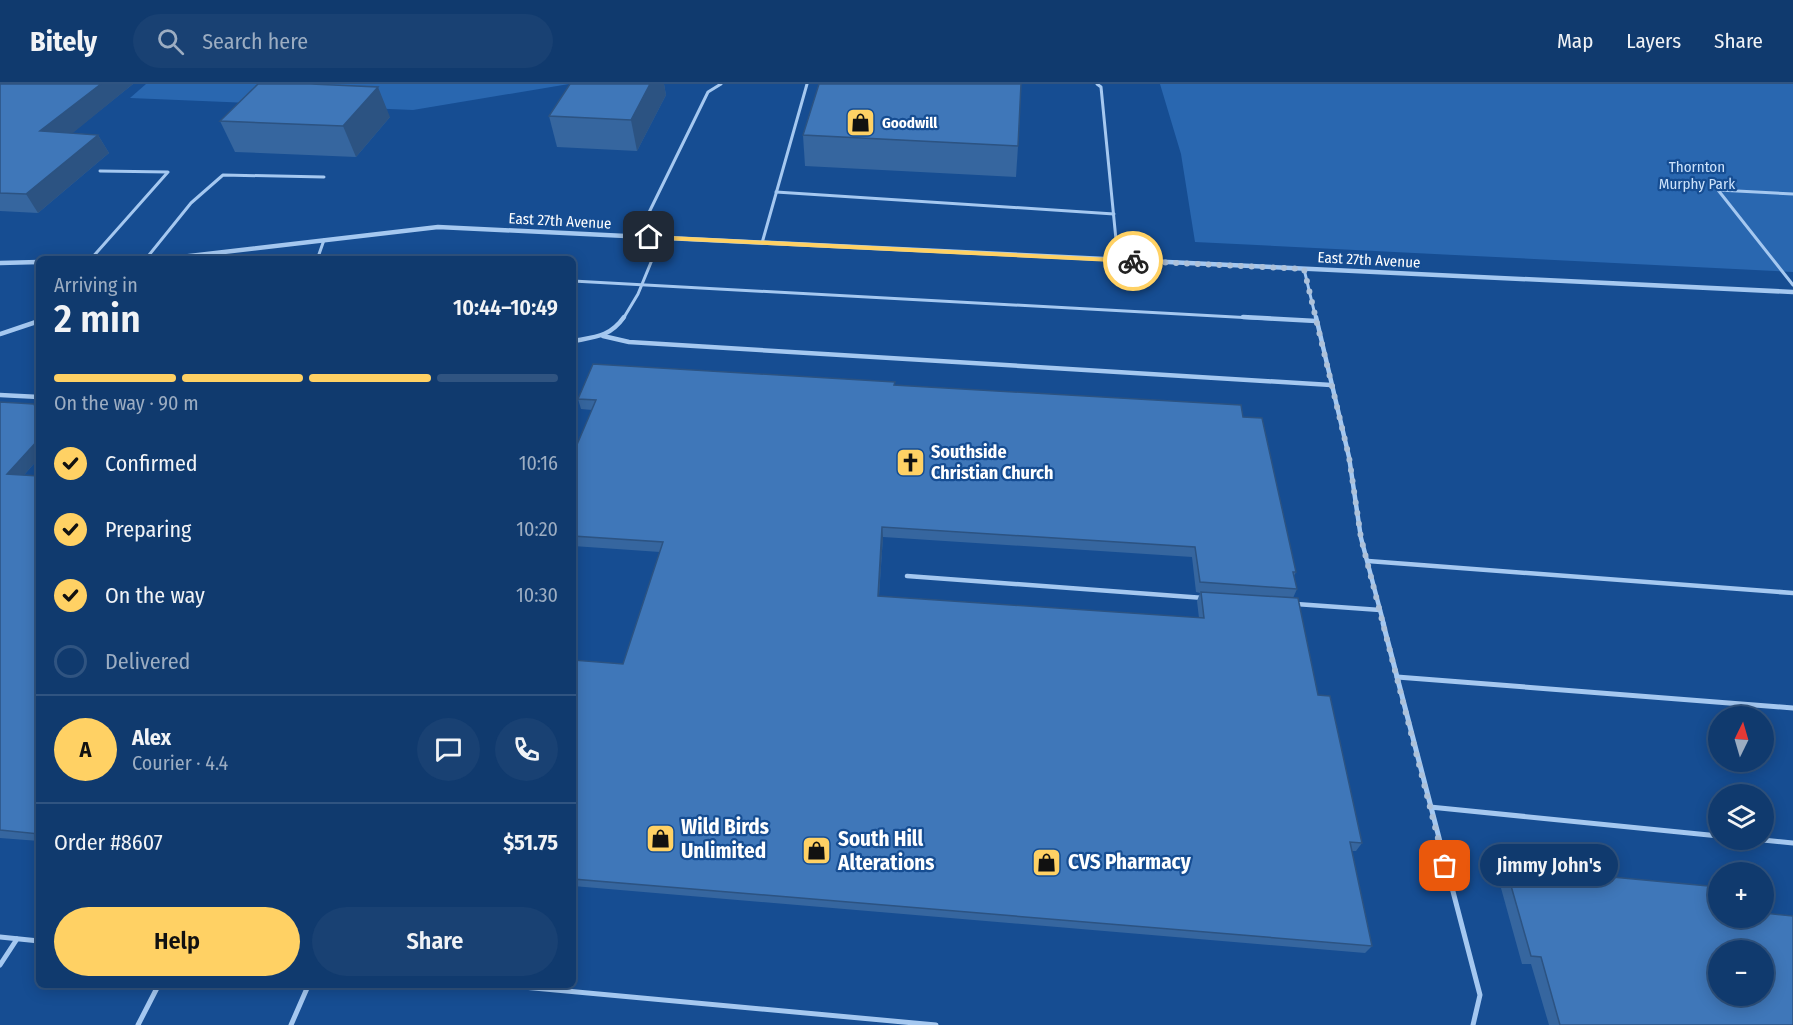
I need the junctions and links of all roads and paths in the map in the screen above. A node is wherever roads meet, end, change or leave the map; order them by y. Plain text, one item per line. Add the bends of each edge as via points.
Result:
1 (721, 84) edge
2 (807, 84) edge
3 (1097, 84) edge
4 (100, 171) dead end
5 (324, 177) dead end
6 (776, 192) junction
7 (1793, 194) edge
8 (1114, 214) junction
9 (637, 237) junction
10 (661, 238) junction
11 (324, 240) junction
12 (762, 243) junction
13 (94, 256) edge
14 (148, 256) edge
15 (189, 256) edge
16 (318, 256) edge
17 (1119, 260) junction
18 (36, 262) edge
19 (0, 263) edge
20 (1304, 269) junction
21 (576, 281) edge
22 (641, 285) junction
23 (1793, 285) edge
24 (1793, 292) edge
25 (1316, 321) junction
26 (36, 322) edge
27 (0, 334) edge
28 (603, 336) junction
29 (576, 340) edge
30 (1332, 385) junction
31 (0, 394) edge
32 (36, 397) edge
33 (1368, 561) junction
34 (907, 576) dead end
35 (1793, 593) edge
36 (1215, 598) edge
37 (1286, 604) edge
38 (1380, 610) junction
39 (1397, 677) junction
40 (1793, 708) edge
41 (1430, 807) junction
42 (1708, 835) edge
43 (1774, 841) edge
44 (1793, 843) edge
45 (0, 937) edge
46 (17, 939) junction
47 (36, 941) edge
48 (0, 965) edge
49 (157, 988) edge
50 (307, 988) edge
51 (534, 988) edge
52 (138, 1025) edge
53 (291, 1025) edge
54 (936, 1025) edge
55 (1473, 1025) edge

1 - 9 lane via 708,92
2 - 6 lane
3 - 8 lane via 1101,87
4 - 13 lane via 168,172
5 - 14 lane via 223,175 191,203
6 - 8 lane
6 - 12 lane
7 - 23 lane via 1718,190
8 - 17 lane
9 - 10 street, East 27th Avenue
9 - 11 street, East 27th Avenue via 438,227
10 - 12 street, East 27th Avenue
10 - 22 lane
11 - 15 street, East 27th Avenue
11 - 16 lane
12 - 17 street, East 27th Avenue
17 - 20 street, East 27th Avenue
18 - 19 street
20 - 24 street, East 27th Avenue
20 - 25 lane
21 - 22 lane
22 - 25 lane
22 - 28 lane via 619,324
25 - 30 lane
26 - 27 lane
28 - 29 lane
28 - 30 lane via 629,342
30 - 33 lane
31 - 32 lane
33 - 35 lane
33 - 38 lane
34 - 36 lane
37 - 38 lane
38 - 39 lane
39 - 40 lane
39 - 41 lane
41 - 42 lane
41 - 55 lane via 1480,995
43 - 44 lane
45 - 46 lane
46 - 47 lane
46 - 48 lane
49 - 52 lane
50 - 53 lane
51 - 54 lane

